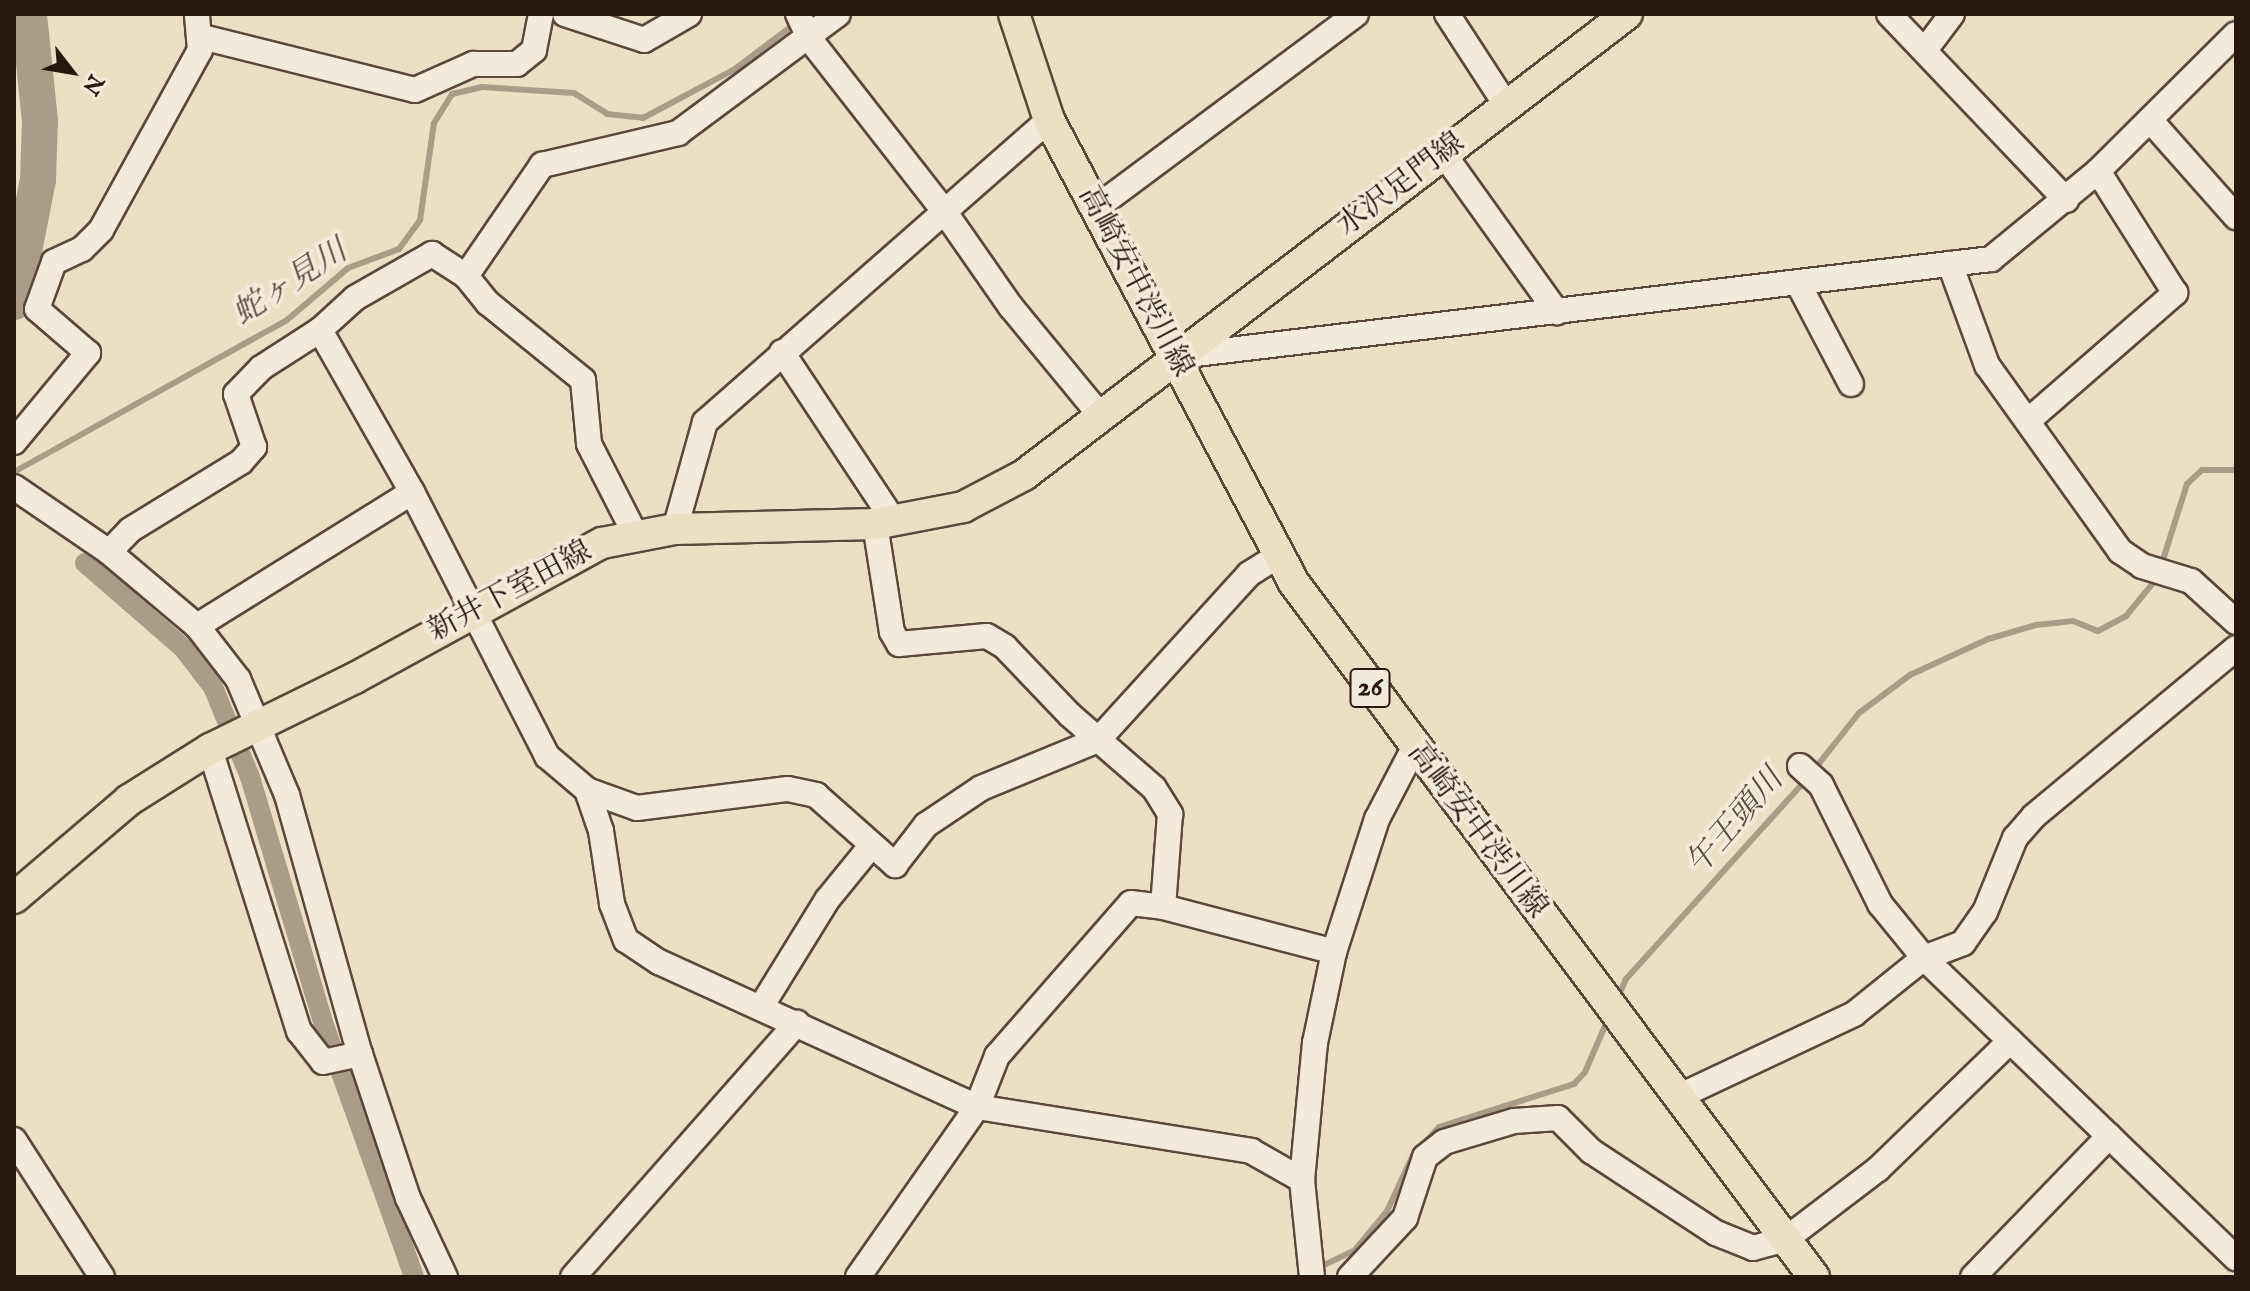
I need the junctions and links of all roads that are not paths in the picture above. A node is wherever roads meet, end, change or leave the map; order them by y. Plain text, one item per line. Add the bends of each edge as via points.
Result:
1 (541, 14) edge
2 (565, 14) edge
3 (689, 14) edge
4 (798, 14) edge
5 (838, 14) edge
6 (1014, 14) edge
7 (1356, 14) edge
8 (1447, 14) edge
9 (1627, 14) edge
10 (1889, 14) edge
11 (1952, 14) edge
12 (199, 26) edge
13 (2236, 34) edge
14 (809, 38) junction
15 (1925, 50) junction
16 (1506, 105) junction
17 (1049, 120) junction
18 (2150, 120) junction
19 (1443, 153) junction
20 (2098, 171) junction
21 (2066, 200) junction
22 (1096, 208) junction
23 (944, 211) junction
24 (2236, 217) edge
25 (1950, 264) junction
26 (466, 276) junction
27 (1798, 283) junction
28 (1557, 312) junction
29 (320, 330) junction
30 (782, 352) junction
31 (1176, 356) junction
32 (1851, 384) dead end
33 (1101, 416) junction
34 (2029, 420) junction
35 (14, 442) edge
36 (14, 487) edge
37 (412, 492) junction
38 (884, 522) junction
39 (675, 529) junction
40 (636, 536) junction
41 (109, 552) junction
42 (1280, 555) junction
43 (472, 612) junction
44 (2236, 622) edge
45 (197, 626) junction
46 (2236, 648) edge
47 (259, 721) junction
48 (1098, 740) junction
49 (1414, 748) junction
50 (210, 749) junction
51 (1800, 766) dead end
52 (587, 790) junction
53 (871, 846) junction
54 (14, 898) edge
55 (1163, 907) junction
56 (1334, 952) junction
57 (1924, 958) junction
58 (761, 1007) junction
59 (797, 1023) junction
60 (2010, 1041) junction
61 (360, 1054) junction
62 (1680, 1096) junction
63 (977, 1107) junction
64 (2109, 1136) junction
65 (14, 1140) edge
66 (1302, 1180) junction
67 (1786, 1239) junction
68 (2236, 1258) edge
69 (102, 1277) edge
70 (445, 1277) edge
71 (573, 1277) edge
72 (858, 1277) edge
73 (1312, 1277) edge
74 (1350, 1277) edge
75 (1814, 1277) edge
76 (1973, 1277) edge

1 - 12 street via 534,50 517,64 473,64 415,90
2 - 3 street via 644,40
4 - 14 street
5 - 14 street
6 - 17 main road, 高崎安中渋川線 / 26
7 - 22 street
8 - 16 street
9 - 16 main road, 水沢足門線
10 - 15 street
11 - 15 street
12 - 35 street via 200,50 101,230 82,249 54,262 37,309 88,353
13 - 18 street
14 - 23 street
14 - 26 street via 678,133 617,143 542,165
15 - 21 street
16 - 19 main road, 水沢足門線
17 - 22 main road, 高崎安中渋川線 / 26
17 - 23 street
18 - 20 street
18 - 24 street
19 - 28 street
19 - 31 main road, 水沢足門線
20 - 21 street
20 - 34 street via 2175,293
21 - 25 street via 1991,259
22 - 31 main road, 高崎安中渋川線 / 26
23 - 30 street
23 - 33 street via 1011,307
25 - 27 street
25 - 34 street via 1987,365
26 - 29 street via 432,254 355,298
26 - 40 street via 488,303 583,380 589,444
27 - 28 street
27 - 32 street
28 - 31 street
29 - 37 street
29 - 41 street via 261,368 236,394 254,447 241,462 130,530
30 - 38 street
30 - 39 street via 705,422
31 - 33 main road, 新井下室田線
31 - 42 main road, 高崎安中渋川線 / 26
33 - 38 main road, 新井下室田線 via 1024,475 963,507
34 - 44 street via 2120,551 2191,581
36 - 41 street
37 - 43 street
37 - 45 street
38 - 39 main road, 新井下室田線
38 - 48 street via 892,632 899,644 987,636 1005,647
39 - 40 main road, 新井下室田線
40 - 43 main road, 新井下室田線 via 602,543
41 - 45 street
42 - 48 street via 1249,574
42 - 49 main road, 高崎安中渋川線 / 26
43 - 47 main road, 新井下室田線 via 355,678
43 - 52 street via 547,756
45 - 47 street via 238,679
46 - 57 street via 2034,816 2015,838 1985,912 1963,943
47 - 50 main road, 新井下室田線
47 - 61 street via 287,795
48 - 53 street via 981,788 926,825 895,865
48 - 55 street via 1154,788 1170,814
49 - 56 street via 1377,819
49 - 62 main road, 高崎安中渋川線 / 26
50 - 54 main road, 新井下室田線 via 129,800
50 - 61 street via 299,1031 323,1062
51 - 57 street via 1821,785 1880,904
52 - 53 street via 637,808 788,789 816,795
52 - 58 street via 601,831 612,904 626,940 659,962
53 - 58 street via 827,900
55 - 56 street
55 - 63 street via 1131,903 997,1056
56 - 66 street via 1315,1043
57 - 60 street
57 - 62 street via 1854,1014
58 - 59 street
59 - 63 street
59 - 71 street
60 - 64 street
60 - 67 street via 1878,1169
61 - 70 street via 408,1198
62 - 67 main road, 高崎安中渋川線 / 26
63 - 66 street via 1251,1151
63 - 72 street
64 - 68 street
64 - 76 street
65 - 69 street
66 - 73 street
67 - 74 street via 1753,1248 1716,1233 1591,1151 1558,1118 1514,1121 1444,1142 1425,1157 1405,1218
67 - 75 main road, 高崎安中渋川線 / 26

